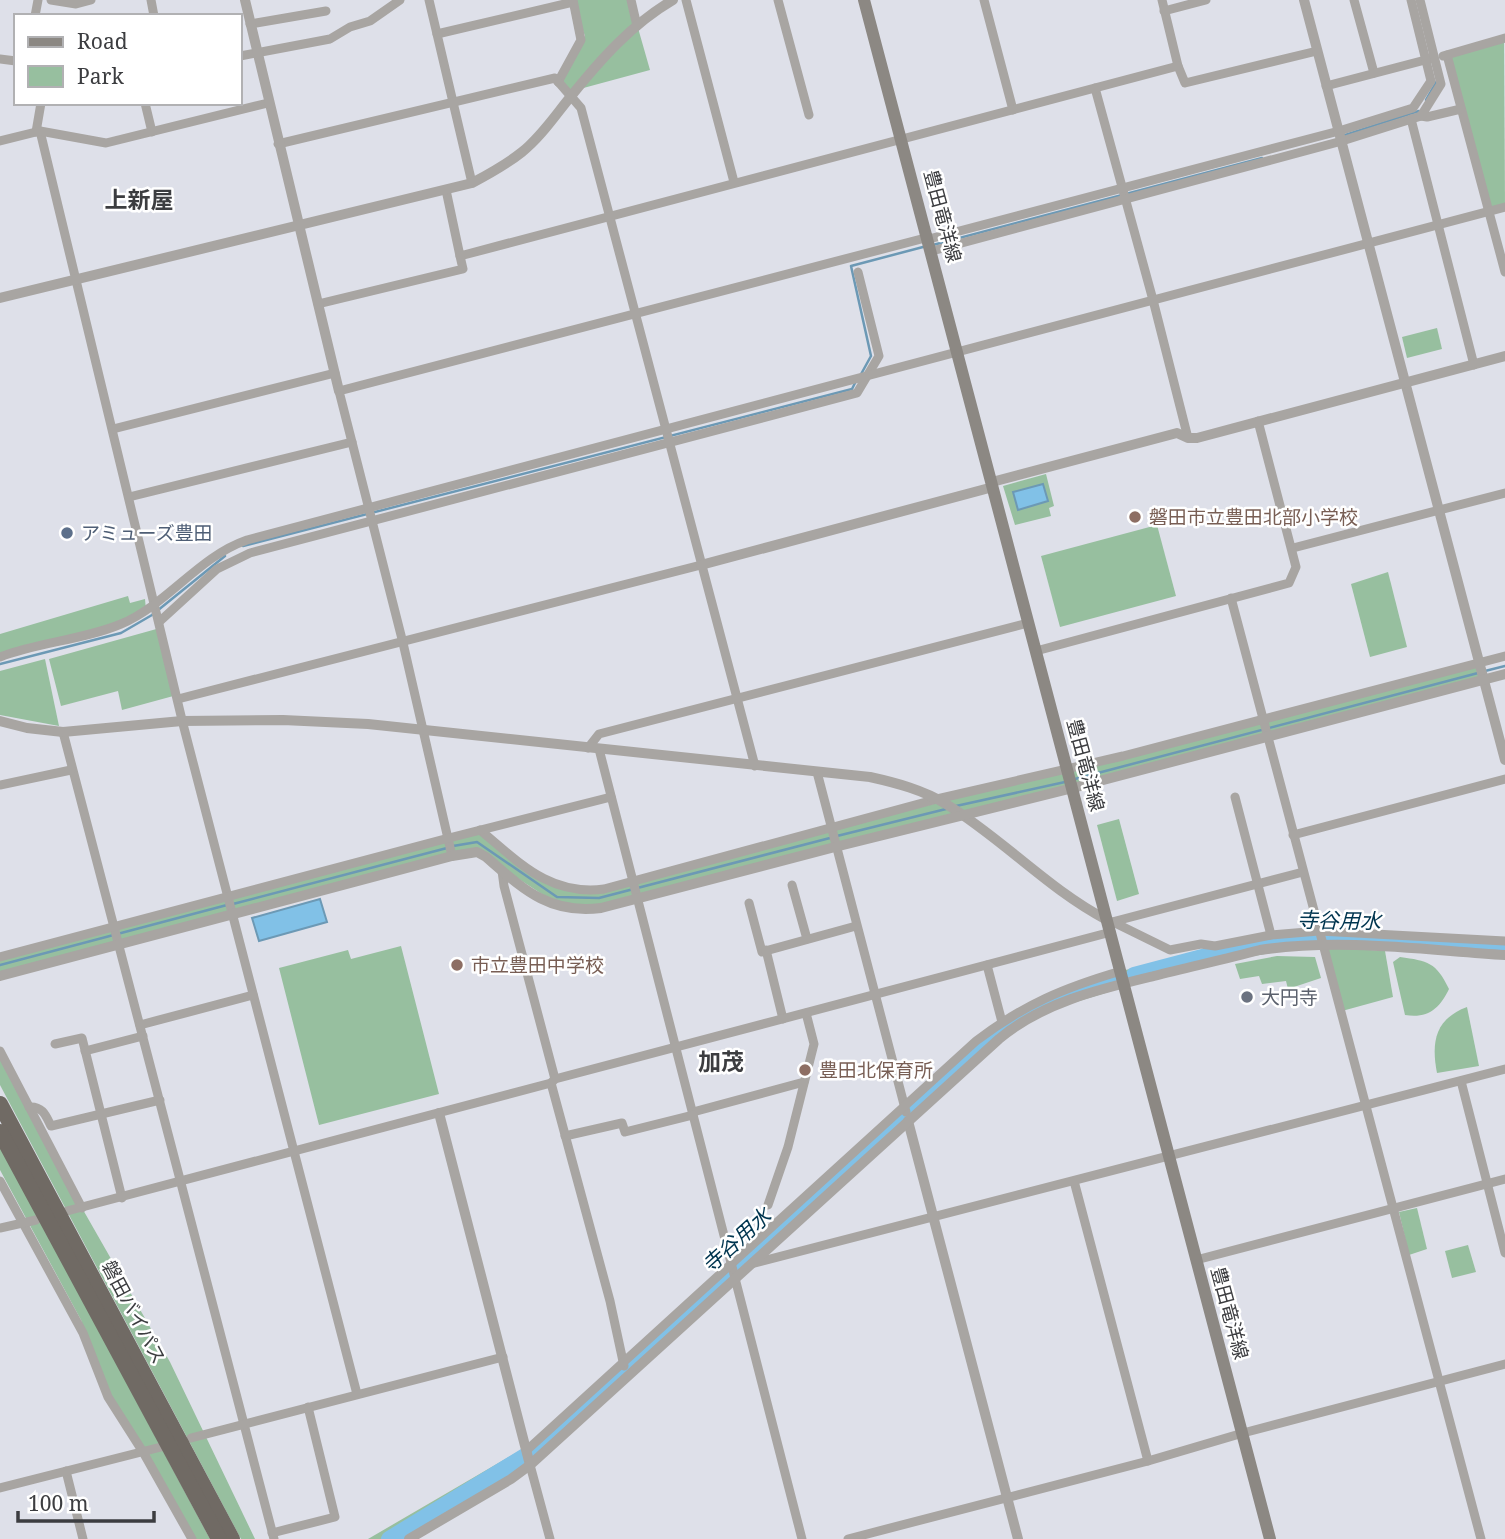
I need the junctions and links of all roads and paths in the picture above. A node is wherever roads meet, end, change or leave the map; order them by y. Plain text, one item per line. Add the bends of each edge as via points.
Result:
1 (51, 0) edge
2 (91, 0) edge
3 (245, 0) edge
4 (400, 0) edge
5 (429, 0) edge
6 (631, 0) edge
7 (673, 0) edge
8 (686, 0) edge
9 (778, 0) edge
10 (864, 0) edge
11 (984, 0) edge
12 (1162, 0) edge
13 (1206, 0) edge
14 (1304, 0) edge
15 (1354, 0) edge
16 (1411, 0) edge
17 (1420, 0) edge
18 (573, 1) edge
19 (326, 11) dead end
20 (1164, 11) junction
21 (250, 24) junction
22 (637, 26) junction
23 (437, 34) junction
24 (1505, 38) edge
25 (1317, 51) junction
26 (257, 52) junction
27 (1447, 55) junction
28 (242, 56) edge
29 (1430, 58) junction
30 (1178, 66) junction
31 (1374, 73) junction
32 (558, 82) junction
33 (1326, 86) junction
34 (1095, 88) junction
35 (570, 97) junction
36 (453, 102) junction
37 (268, 103) junction
38 (41, 105) edge
39 (145, 105) edge
40 (1461, 109) junction
41 (1013, 110) junction
42 (809, 116) dead end
43 (1421, 116) junction
44 (1410, 119) junction
45 (38, 132) junction
46 (152, 132) junction
47 (1340, 136) junction
48 (902, 140) junction
49 (0, 141) edge
50 (278, 144) junction
51 (734, 182) junction
52 (472, 183) junction
53 (446, 190) junction
54 (1124, 193) junction
55 (1505, 207) edge
56 (1488, 211) junction
57 (611, 215) junction
58 (1436, 224) junction
59 (299, 226) junction
60 (930, 243) junction
61 (1370, 243) junction
62 (460, 256) junction
63 (858, 272) dead end
64 (1505, 272) edge
65 (75, 281) junction
66 (0, 298) edge
67 (1153, 300) junction
68 (318, 304) junction
69 (636, 313) junction
70 (958, 352) junction
71 (1505, 356) edge
72 (1474, 365) junction
73 (335, 373) junction
74 (869, 375) junction
75 (1406, 383) junction
76 (339, 391) junction
77 (1258, 421) junction
78 (113, 429) junction
79 (666, 429) junction
80 (1188, 438) junction
81 (352, 442) junction
82 (670, 442) junction
83 (992, 485) junction
84 (1505, 492) edge
85 (129, 497) junction
86 (367, 507) junction
87 (1439, 510) junction
88 (372, 521) junction
89 (1293, 548) junction
90 (701, 565) junction
91 (1231, 598) junction
92 (155, 605) junction
93 (159, 622) junction
94 (1028, 623) junction
95 (403, 643) junction
96 (1036, 651) junction
97 (1505, 656) edge
98 (0, 657) edge
99 (1479, 663) junction
100 (1505, 674) edge
101 (1484, 680) junction
102 (737, 698) junction
103 (178, 699) junction
104 (1262, 720) junction
105 (0, 721) edge
106 (182, 721) junction
107 (423, 729) junction
108 (63, 732) junction
109 (1267, 737) junction
110 (593, 749) junction
111 (1505, 760) edge
112 (755, 766) junction
113 (71, 770) junction
114 (817, 772) junction
115 (1070, 779) junction
116 (1505, 779) edge
117 (0, 785) edge
118 (611, 797) junction
119 (1235, 797) dead end
120 (937, 799) junction
121 (964, 816) junction
122 (831, 828) junction
123 (480, 830) junction
124 (1293, 835) junction
125 (448, 838) junction
126 (835, 846) junction
127 (507, 852) junction
128 (452, 856) junction
129 (499, 868) junction
130 (1303, 872) junction
131 (632, 881) junction
132 (1257, 884) junction
133 (793, 885) dead end
134 (228, 897) junction
135 (637, 899) junction
136 (749, 903) dead end
137 (232, 914) junction
138 (1110, 924) junction
139 (856, 926) junction
140 (115, 927) junction
141 (1270, 935) junction
142 (1320, 938) junction
143 (807, 939) junction
144 (1505, 941) edge
145 (120, 944) junction
146 (766, 950) junction
147 (1505, 955) edge
148 (0, 957) edge
149 (987, 965) junction
150 (0, 976) edge
151 (1123, 977) junction
152 (874, 994) junction
153 (253, 995) junction
154 (806, 1013) junction
155 (783, 1019) junction
156 (1002, 1022) junction
157 (140, 1025) junction
158 (143, 1036) junction
159 (55, 1044) dead end
160 (675, 1048) junction
161 (0, 1051) edge
162 (85, 1051) junction
163 (1505, 1069) edge
164 (553, 1081) junction
165 (1461, 1081) junction
166 (804, 1082) junction
167 (160, 1100) junction
168 (0, 1104) edge
169 (1365, 1106) junction
170 (30, 1107) junction
171 (439, 1113) junction
172 (101, 1114) junction
173 (693, 1114) junction
174 (906, 1114) junction
175 (0, 1132) edge
176 (565, 1136) junction
177 (295, 1152) junction
178 (1170, 1156) junction
179 (1505, 1179) edge
180 (0, 1181) edge
181 (1074, 1181) junction
182 (181, 1182) junction
183 (1486, 1184) junction
184 (121, 1198) junction
185 (768, 1205) dead end
186 (82, 1208) junction
187 (1392, 1209) junction
188 (67, 1211) dead end
189 (934, 1218) junction
190 (36, 1220) dead end
191 (23, 1223) junction
192 (0, 1228) edge
193 (1505, 1253) edge
194 (1196, 1259) junction
195 (732, 1264) junction
196 (749, 1264) junction
197 (736, 1277) junction
198 (503, 1357) junction
199 (1505, 1364) edge
200 (625, 1369) junction
201 (1438, 1381) junction
202 (357, 1394) junction
203 (308, 1407) junction
204 (244, 1424) junction
205 (1243, 1433) junction
206 (191, 1438) dead end
207 (161, 1447) dead end
208 (143, 1452) junction
209 (528, 1456) junction
210 (1148, 1461) junction
211 (66, 1471) junction
212 (0, 1488) edge
213 (1007, 1498) junction
214 (273, 1536) edge
215 (83, 1539) edge
216 (192, 1539) edge
217 (219, 1539) edge
218 (232, 1539) edge
219 (409, 1539) edge
220 (550, 1539) edge
221 (802, 1539) edge
222 (848, 1539) edge
223 (1018, 1539) edge
224 (1270, 1539) edge
225 (1480, 1539) edge

1 - 2 street via 76,4
3 - 21 street
4 - 26 street via 370,21 330,39
5 - 23 street
6 - 22 street
7 - 22 street
8 - 51 street
9 - 42 street
10 - 48 main road, 豊田竜洋線
11 - 41 street
12 - 20 street
13 - 20 street
14 - 25 street
15 - 31 street
16 - 29 street
17 - 29 street
18 - 23 street
18 - 32 street via 581,40
19 - 21 street
20 - 30 street
21 - 26 street
22 - 35 street via 613,46
23 - 36 street
24 - 27 street
25 - 30 street via 1191,84 1185,83
25 - 33 street
26 - 28 street
26 - 37 street
27 - 29 street
27 - 40 street
29 - 31 street
29 - 43 street via 1441,84
29 - 47 street via 1431,80 1413,108
30 - 34 street
31 - 33 street
32 - 35 street
32 - 36 street via 555,78
33 - 47 street
34 - 41 street
34 - 54 street
35 - 52 street via 523,151
35 - 57 street via 581,108
36 - 50 street
36 - 52 street
37 - 46 street
37 - 50 street
38 - 45 street
39 - 46 street
40 - 43 street
40 - 56 street
41 - 48 street
43 - 44 street
44 - 47 street
44 - 58 street
45 - 46 street via 106,143
45 - 49 street
45 - 65 street
47 - 54 street
47 - 61 street
48 - 51 street
48 - 60 main road, 豊田竜洋線
50 - 59 street
51 - 57 street
52 - 53 street
53 - 59 street
53 - 62 street
54 - 60 street
54 - 67 street
55 - 56 street
56 - 58 street
56 - 64 street
57 - 62 street
57 - 69 street
58 - 61 street
58 - 72 street
59 - 65 street
59 - 68 street
60 - 69 street
60 - 70 main road, 豊田竜洋線
61 - 67 street
61 - 75 street
62 - 68 street via 463,269
63 - 74 street via 879,356
65 - 66 street
65 - 78 street
67 - 70 street
67 - 80 street
68 - 73 street
69 - 76 street
69 - 79 street
70 - 74 street
70 - 83 main road, 豊田竜洋線
71 - 72 street
72 - 75 street
73 - 76 street
73 - 78 street
74 - 79 street
74 - 82 street via 857,393
75 - 77 street
75 - 87 street
76 - 81 street
77 - 80 street
77 - 89 street
78 - 85 street
79 - 82 street
79 - 86 street
80 - 83 street via 1177,433
81 - 85 street
81 - 86 street
82 - 88 street
82 - 90 street
83 - 90 street
83 - 94 main road, 豊田竜洋線
84 - 87 street
85 - 92 street
86 - 88 street
86 - 92 street via 232,545
87 - 89 street
87 - 99 street
88 - 93 street via 233,560
88 - 95 street
89 - 91 street via 1296,567 1289,583
90 - 95 street
90 - 102 street
91 - 96 street
91 - 104 street
92 - 93 street
92 - 98 street via 121,624
93 - 103 street
94 - 96 main road, 豊田竜洋線
94 - 102 street
95 - 103 street
95 - 107 street
96 - 115 main road, 豊田竜洋線
97 - 99 street
99 - 101 street
99 - 104 street
100 - 101 street
101 - 109 street
101 - 111 street
102 - 110 street via 599,734
102 - 112 street
103 - 106 street
104 - 109 street
104 - 115 street
105 - 108 street
106 - 107 street via 283,720
106 - 108 street
106 - 134 street
107 - 110 street
107 - 125 street
108 - 113 street
109 - 115 street
109 - 124 street
110 - 112 street
110 - 118 street
112 - 114 street
113 - 117 street
113 - 140 street
114 - 120 street via 889,781
114 - 122 street
115 - 120 street
115 - 121 street
115 - 138 main road, 豊田竜洋線
116 - 124 street
118 - 123 street
118 - 131 street
119 - 132 street
120 - 121 street
120 - 122 street
121 - 126 street
121 - 138 street via 1062,893
122 - 126 street
122 - 131 street
123 - 125 street
123 - 127 street
124 - 130 street
125 - 128 street
125 - 134 street
126 - 135 street
126 - 139 street
127 - 129 street
127 - 131 street via 556,886 573,890 590,891
128 - 129 street via 477,852
128 - 137 street
129 - 135 street via 533,895 565,909 582,911
129 - 164 street
130 - 132 street
130 - 142 street
131 - 135 street
132 - 138 street
132 - 141 street
133 - 143 street
134 - 137 street
134 - 140 street
135 - 160 street
136 - 146 street via 762,952
137 - 145 street
137 - 153 street
138 - 141 street via 1170,950
138 - 149 street
138 - 151 main road, 豊田竜洋線
139 - 143 street
139 - 152 street
140 - 145 street
140 - 148 street
141 - 142 street
142 - 144 street
142 - 147 street
142 - 151 street
142 - 169 street
143 - 146 street
145 - 150 street
145 - 157 street
146 - 155 street
149 - 152 street
149 - 156 street
151 - 156 street via 1050,995
151 - 174 street via 1011,1029
151 - 178 main road, 豊田竜洋線
152 - 154 street
152 - 174 street
153 - 157 street
153 - 177 street
154 - 155 street
154 - 166 street via 814,1044
155 - 160 street
156 - 174 street via 976,1041
157 - 158 street
158 - 162 street
158 - 167 street
159 - 162 street via 82,1038
160 - 164 street
160 - 173 street
161 - 170 street
162 - 172 street
163 - 165 street
164 - 171 street
164 - 176 street
165 - 169 street
165 - 183 street
166 - 173 street
166 - 185 street
167 - 172 street
167 - 182 street
168 - 218 highway, 磐田バイパス
169 - 178 street
169 - 187 street
170 - 172 street via 44,1111 51,1126
170 - 186 street
171 - 177 street
171 - 198 street
172 - 184 street
173 - 176 street via 625,1132 622,1123
173 - 195 street
174 - 189 street
174 - 195 street
174 - 196 street
175 - 217 highway, 磐田バイパス
176 - 200 street
177 - 182 street
177 - 202 street
178 - 181 street
178 - 194 main road, 豊田竜洋線
179 - 183 street
180 - 191 street
181 - 189 street
181 - 210 street
182 - 184 street
182 - 204 street
183 - 187 street
183 - 193 street
184 - 186 street
186 - 188 street
187 - 194 street
187 - 201 street
189 - 196 street
189 - 213 street
190 - 191 street
191 - 192 street
191 - 208 street via 83,1333 108,1397
194 - 205 main road, 豊田竜洋線
195 - 197 street
195 - 200 street
196 - 197 street
197 - 200 street via 698,1314
197 - 221 street
198 - 202 street
198 - 209 street
199 - 201 street
200 - 209 street
201 - 205 street
201 - 225 street
202 - 203 street
203 - 204 street
203 - 214 street via 335,1517
204 - 206 street
204 - 214 street
205 - 210 street
205 - 224 main road, 豊田竜洋線
207 - 208 street
208 - 211 street
208 - 216 street
209 - 219 street via 511,1479
209 - 220 street
210 - 213 street
211 - 212 street
211 - 215 street
213 - 222 street
213 - 223 street

